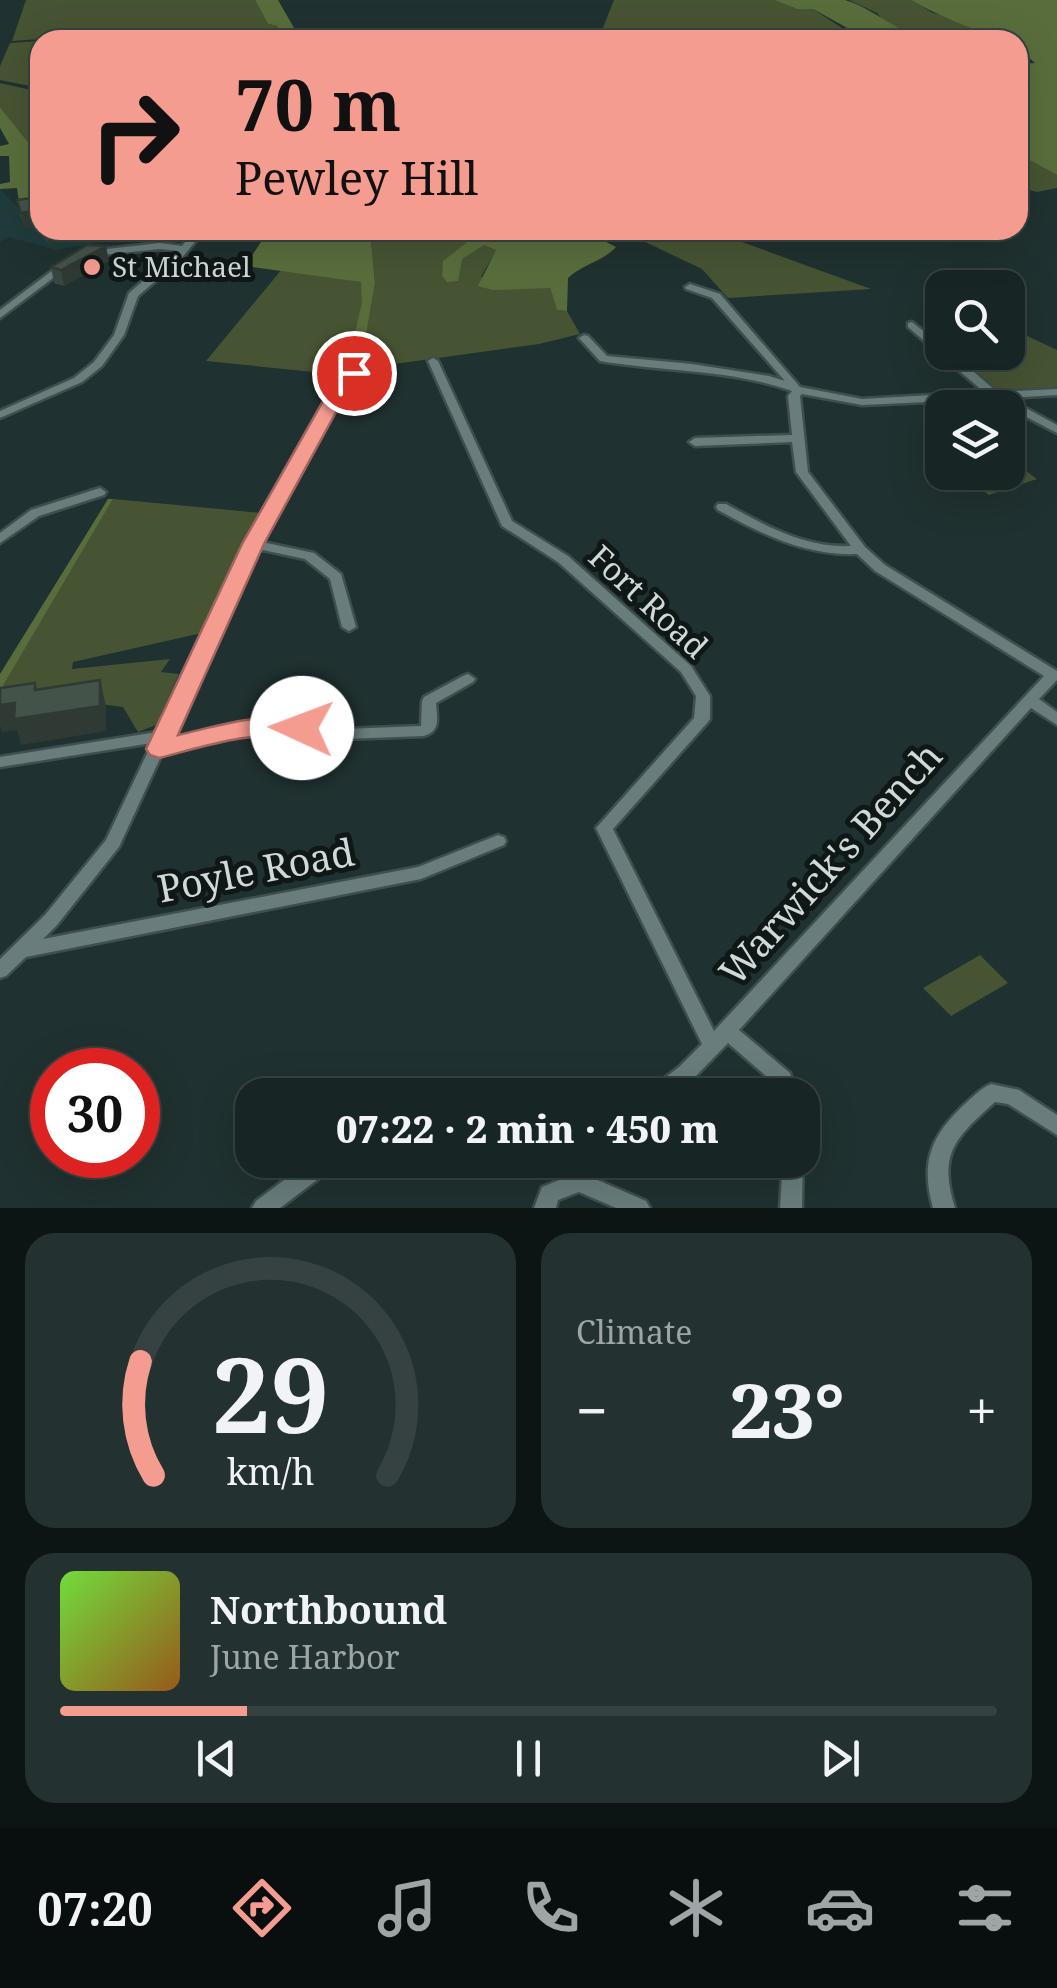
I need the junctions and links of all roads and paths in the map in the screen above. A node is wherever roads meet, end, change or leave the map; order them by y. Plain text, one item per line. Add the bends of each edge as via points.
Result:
1 (193, 240) edge
2 (186, 249) junction
3 (690, 287) dead end
4 (0, 315) edge
5 (912, 325) dead end
6 (925, 336) edge
7 (584, 338) dead end
8 (433, 362) dead end
9 (964, 370) edge
10 (354, 373) dead end
11 (799, 390) junction
12 (988, 390) edge
13 (1057, 392) edge
14 (1025, 394) edge
15 (925, 399) edge
16 (1025, 412) edge
17 (0, 415) edge
18 (1057, 430) edge
19 (798, 438) junction
20 (695, 442) dead end
21 (100, 492) dead end
22 (722, 508) dead end
23 (0, 539) edge
24 (253, 544) junction
25 (860, 550) junction
26 (348, 627) dead end
27 (468, 679) dead end
28 (1030, 700) junction
29 (1057, 720) edge
30 (161, 742) junction
31 (0, 762) edge
32 (498, 842) dead end
33 (22, 950) junction
34 (0, 971) edge
35 (719, 1037) junction
36 (679, 1078) edge
37 (782, 1078) edge
38 (1057, 1126) edge
39 (302, 1178) edge
40 (793, 1178) edge
41 (263, 1208) edge
42 (544, 1208) edge
43 (639, 1208) edge
44 (791, 1208) edge
45 (944, 1208) edge

1 - 2 street
2 - 4 street via 144,247 76,258
2 - 17 street via 133,295 119,335 98,364
3 - 11 street via 716,296
5 - 6 street
7 - 11 street via 604,359 692,366
8 - 35 street, Fort Road via 506,523 562,558 686,669 703,696 702,719 604,828
9 - 12 street
10 - 24 street via 344,380
11 - 15 street via 862,402
11 - 19 street
13 - 14 street
16 - 18 street
19 - 20 street
19 - 25 street via 802,472
21 - 23 street via 34,513
22 - 25 street via 803,547
24 - 26 street via 309,556 336,577
24 - 30 street
25 - 28 street, Warwick's Bench via 1053,676
27 - 30 street via 432,697 424,731 345,734 264,725
28 - 29 street
28 - 35 street, Warwick's Bench
30 - 31 street
30 - 33 street via 114,843
32 - 33 street, Poyle Road via 421,872
33 - 34 street
35 - 36 street, Warwick's Bench
35 - 37 street
38 - 45 street via 1012,1096 991,1093 938,1148
39 - 41 street
40 - 44 street
42 - 43 street via 550,1194 579,1182

